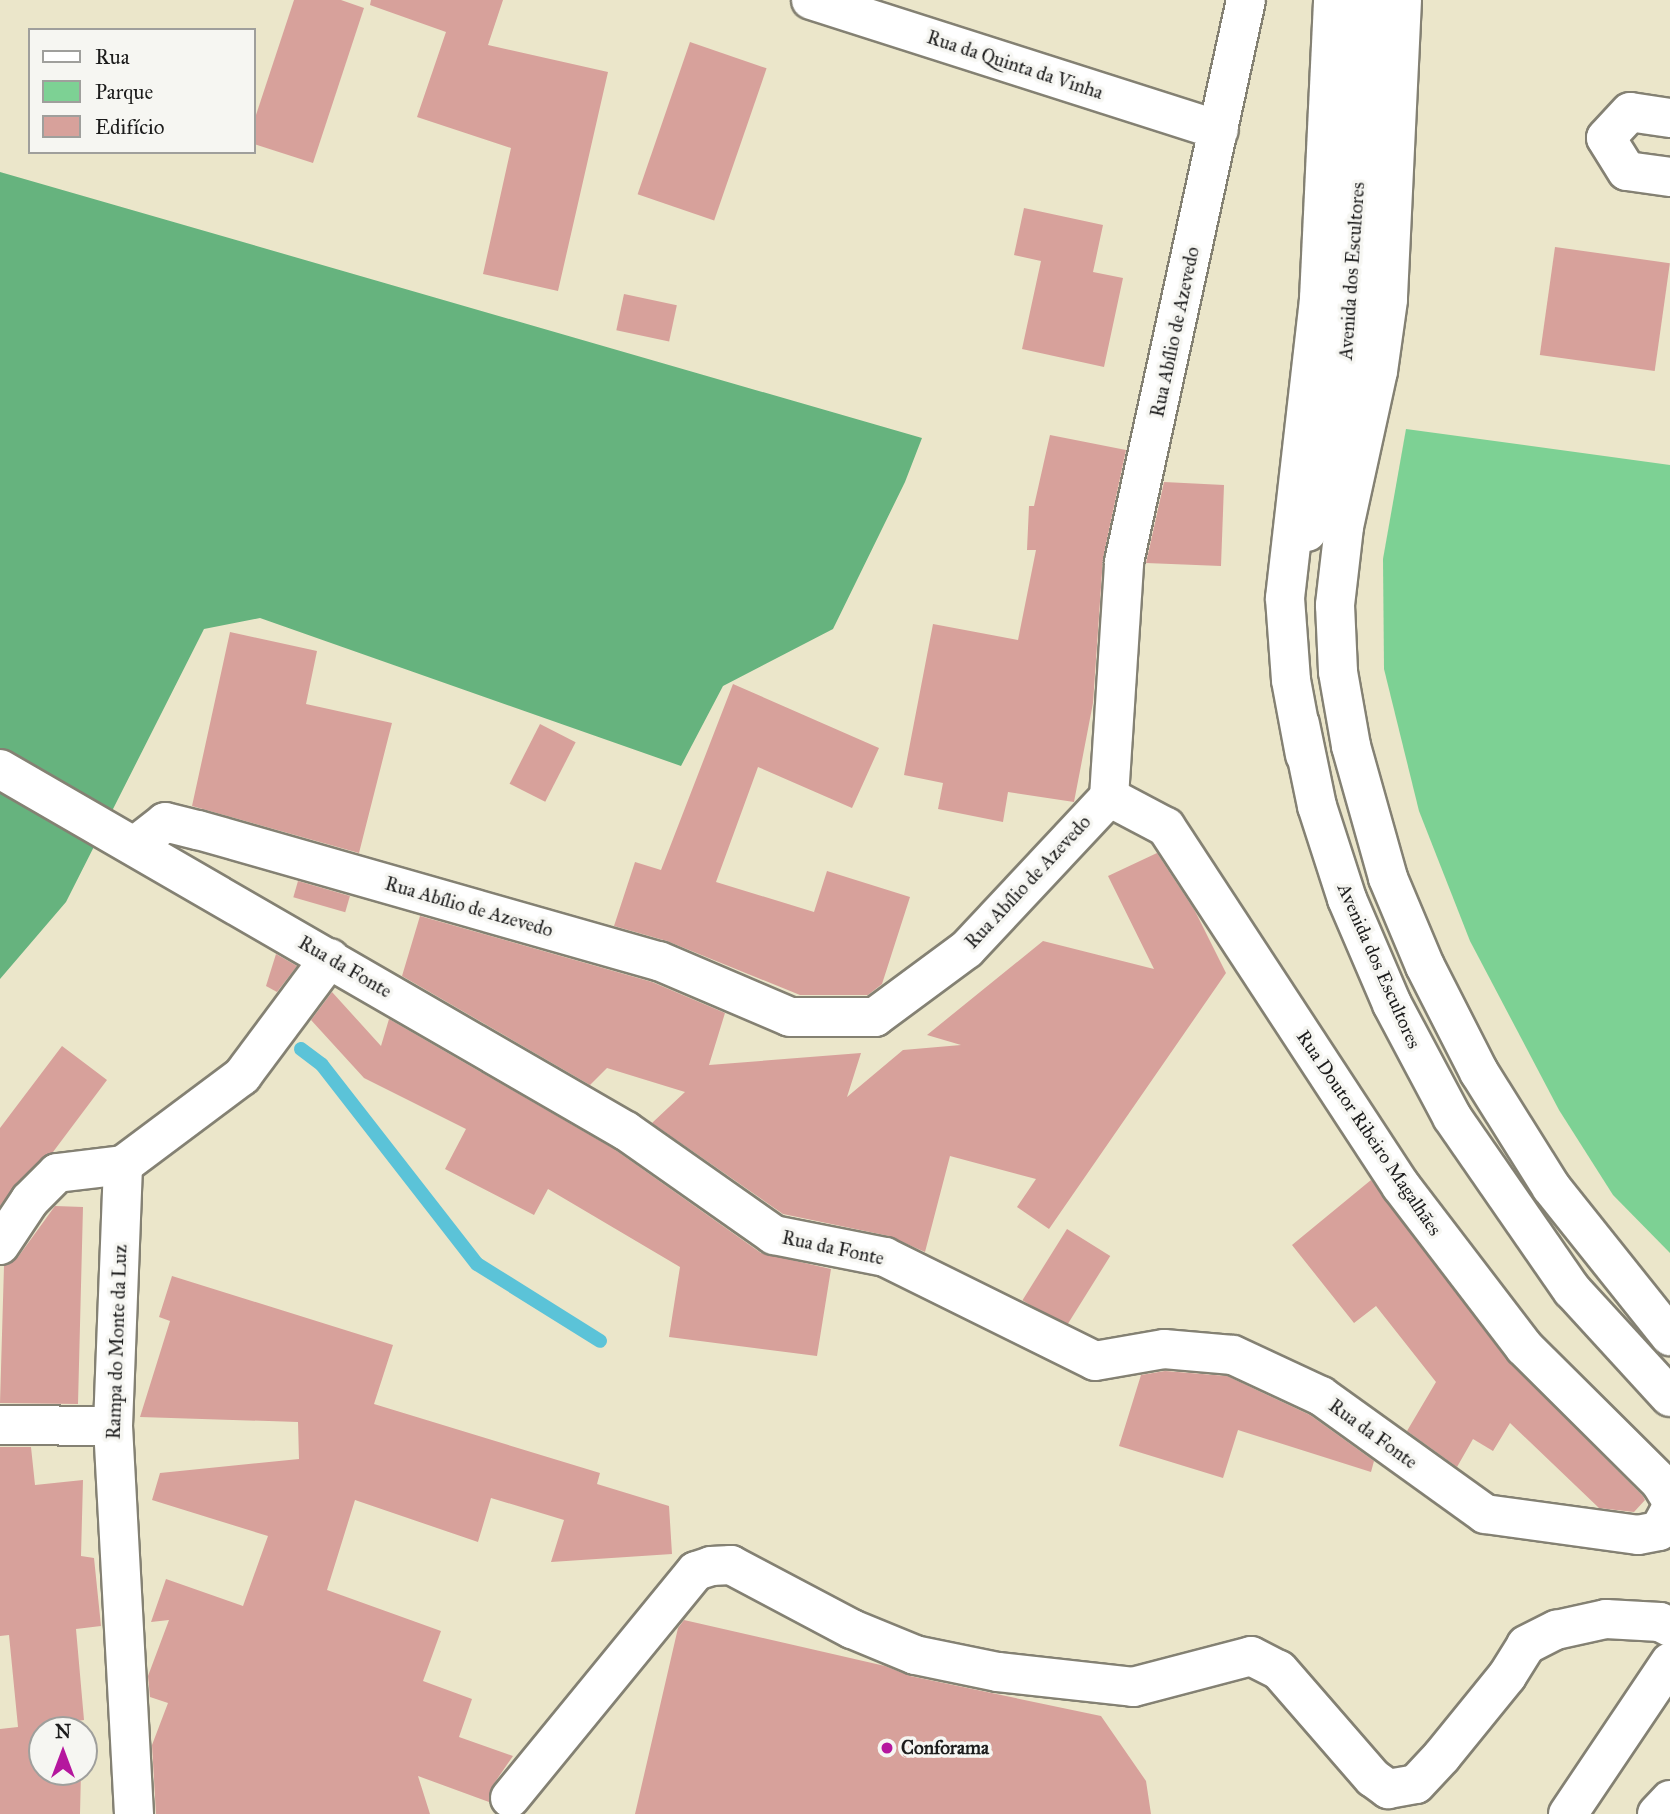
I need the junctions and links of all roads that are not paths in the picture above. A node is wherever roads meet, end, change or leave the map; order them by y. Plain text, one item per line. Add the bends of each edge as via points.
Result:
1 (811, 0) edge
2 (1246, 0) edge
3 (1332, 0) edge
4 (1367, 0) edge
5 (1402, 0) edge
6 (1670, 118) edge
7 (1219, 130) junction
8 (1670, 177) edge
9 (1305, 755) junction
10 (0, 769) edge
11 (1109, 797) junction
12 (136, 845) junction
13 (330, 958) junction
14 (123, 1166) junction
15 (0, 1245) edge
16 (1670, 1336) edge
17 (1670, 1397) edge
18 (0, 1424) edge
19 (113, 1426) junction
20 (1670, 1498) edge
21 (1670, 1510) edge
22 (1670, 1627) edge
23 (1670, 1662) edge
24 (510, 1798) dead end
25 (1670, 1800) edge
26 (134, 1814) edge
27 (1568, 1814) edge
28 (1657, 1814) edge

1 - 7 main road, Rua da Quinta da Vinha
2 - 7 main road, Rua Abílio de Azevedo
3 - 9 main road via 1318,313 1285,598 1291,680
4 - 9 main road, Avenida dos Escultores via 1350,323 1296,602 1294,672
5 - 16 main road, Avenida dos Escultores via 1388,300 1373,400 1344,527 1335,605 1338,672 1351,746 1388,878 1425,966 1479,1072 1551,1187
6 - 8 main road via 1630,112 1606,138 1628,171
7 - 11 main road, Rua Abílio de Azevedo via 1124,562
9 - 17 main road, Avenida dos Escultores via 1317,806 1362,935 1452,1117 1572,1290
10 - 12 main road
11 - 12 main road, Rua Abílio de Azevedo via 967,949 875,1017 790,1017 659,961 165,822
11 - 20 main road, Rua Doutor Ribeiro Magalhães via 1166,827 1401,1186 1524,1347 1660,1482
12 - 13 main road, Rua da Fonte
13 - 14 main road via 242,1076
13 - 21 main road, Rua da Fonte via 636,1137 774,1235 885,1257 1095,1361 1164,1349 1233,1356 1321,1396 1485,1514 1638,1535 1659,1531
14 - 15 main road via 57,1173 30,1200
14 - 19 main road, Rampa do Monte da Luz
18 - 19 main road
19 - 26 main road, Rampa do Monte da Luz
22 - 24 main road via 1660,1622 1606,1619 1556,1630 1526,1645 1416,1784 1388,1789 1373,1778 1279,1670 1251,1656 1133,1687 998,1672 915,1655 852,1629 731,1565 711,1566 696,1571
23 - 27 main road
25 - 28 main road

